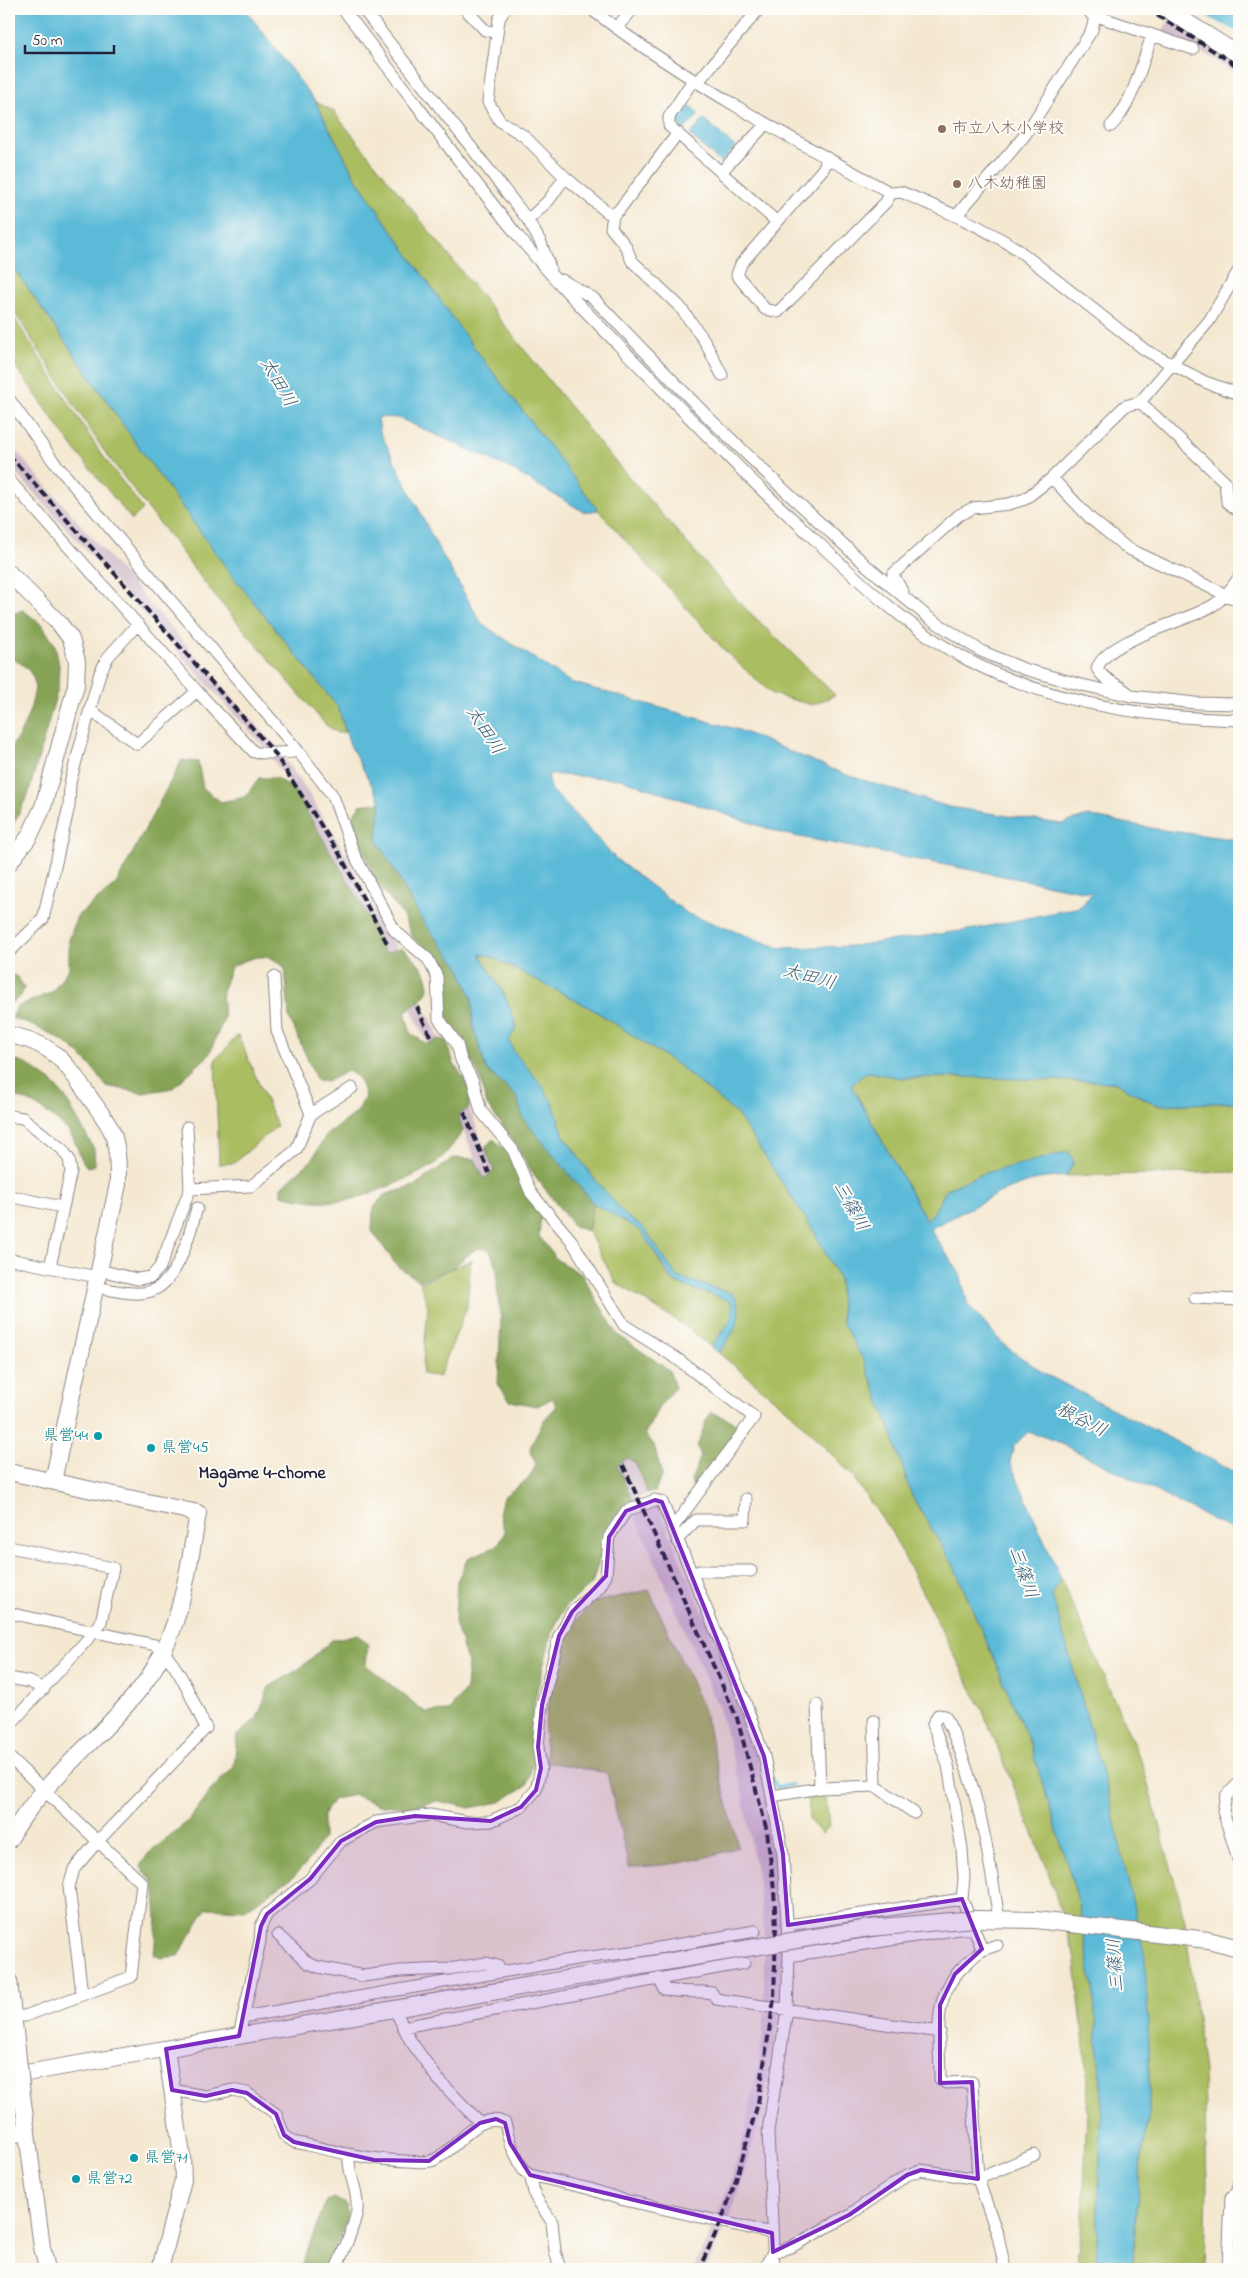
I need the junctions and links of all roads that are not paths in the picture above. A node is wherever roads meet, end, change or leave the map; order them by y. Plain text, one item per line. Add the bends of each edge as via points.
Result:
1 (343, 9) edge
2 (363, 9) edge
3 (465, 9) edge
4 (505, 9) edge
5 (591, 9) edge
6 (633, 9) edge
7 (759, 9) edge
8 (1166, 9) edge
9 (1092, 12) edge
10 (616, 28) junction
11 (497, 33) junction
12 (1152, 36) junction
13 (1193, 50) dead end
14 (1239, 55) edge
15 (695, 81) junction
16 (765, 125) junction
17 (1111, 126) dead end
18 (678, 133) junction
19 (828, 158) junction
20 (721, 172) junction
21 (565, 178) junction
22 (892, 193) junction
23 (613, 215) junction
24 (957, 215) junction
25 (528, 220) junction
26 (777, 222) junction
27 (1239, 270) edge
28 (553, 275) junction
29 (1171, 365) junction
30 (722, 375) dead end
31 (1239, 394) edge
32 (9, 399) edge
33 (1140, 402) junction
34 (1052, 478) junction
35 (10, 484) edge
36 (1239, 512) edge
37 (9, 573) edge
38 (1239, 577) edge
39 (1226, 596) junction
40 (906, 600) junction
41 (1239, 601) edge
42 (138, 624) junction
43 (936, 643) junction
44 (197, 691) junction
45 (1131, 696) junction
46 (1239, 704) edge
47 (90, 710) junction
48 (1239, 720) edge
49 (298, 751) junction
50 (9, 863) edge
51 (9, 952) edge
52 (274, 977) dead end
53 (9, 1035) edge
54 (352, 1088) dead end
55 (311, 1114) junction
56 (9, 1116) edge
57 (187, 1127) dead end
58 (190, 1189) junction
59 (9, 1196) edge
60 (62, 1207) junction
61 (196, 1208) dead end
62 (9, 1259) edge
63 (50, 1267) junction
64 (97, 1278) junction
65 (1195, 1298) dead end
66 (1239, 1300) edge
67 (9, 1472) edge
68 (53, 1481) junction
69 (746, 1499) dead end
70 (672, 1529) junction
71 (677, 1540) junction
72 (9, 1546) edge
73 (751, 1571) dead end
74 (692, 1575) junction
75 (9, 1613) edge
76 (95, 1631) junction
77 (164, 1652) junction
78 (9, 1678) edge
79 (44, 1689) junction
80 (817, 1705) dead end
81 (874, 1721) dead end
82 (9, 1726) edge
83 (9, 1757) edge
84 (1239, 1783) edge
85 (876, 1786) junction
86 (820, 1788) junction
87 (45, 1791) junction
88 (772, 1796) junction
89 (914, 1813) dead end
90 (9, 1840) edge
91 (97, 1842) junction
92 (1239, 1862) edge
93 (962, 1899) junction
94 (998, 1919) junction
95 (974, 1923) junction
96 (788, 1925) junction
97 (755, 1931) dead end
98 (278, 1935) dead end
99 (997, 1945) dead end
100 (1239, 1948) edge
101 (982, 1949) junction
102 (789, 1956) junction
103 (744, 1963) dead end
104 (501, 1972) junction
105 (377, 1976) junction
106 (660, 1978) junction
107 (9, 1980) edge
108 (380, 1993) junction
109 (82, 1994) junction
110 (390, 2009) junction
111 (786, 2010) junction
112 (11, 2016) edge
113 (243, 2017) junction
114 (403, 2026) junction
115 (940, 2032) junction
116 (239, 2036) junction
117 (166, 2049) junction
118 (9, 2076) edge
119 (172, 2090) junction
120 (480, 2123) junction
121 (27, 2132) junction
122 (9, 2135) edge
123 (349, 2155) junction
124 (1034, 2155) dead end
125 (530, 2175) junction
126 (1239, 2178) edge
127 (978, 2179) junction
128 (772, 2233) junction
129 (772, 2252) junction
130 (47, 2269) edge
131 (160, 2269) edge
132 (336, 2269) edge
133 (560, 2269) edge
134 (764, 2269) edge
135 (774, 2269) edge
136 (1005, 2269) edge
137 (1228, 2269) edge

1 - 28 street via 518,237
2 - 25 street
3 - 11 street via 485,30
4 - 11 street via 499,19
5 - 10 street
6 - 10 street
7 - 15 street
8 - 14 street
9 - 12 street
9 - 24 street via 1092,30 1025,135
10 - 15 street
11 - 21 street via 488,102 500,121 524,136
12 - 13 street
12 - 17 street via 1131,93 1120,117
15 - 16 street
15 - 18 street via 669,117 669,126
16 - 19 street
16 - 20 street
18 - 20 street
18 - 23 street
19 - 22 street
19 - 26 street via 823,169
20 - 26 street
21 - 23 street
21 - 25 street via 549,200
22 - 24 street via 901,192
22 - 26 street via 778,312 765,309 737,275 741,264
23 - 30 street via 611,228 626,245 632,261 680,307 704,340
24 - 29 street via 1017,250 1145,350
25 - 28 street
27 - 29 street via 1208,321
28 - 40 street via 593,298 780,487
28 - 43 street via 751,480 874,594
29 - 31 street
29 - 33 street
32 - 49 street via 54,462
33 - 34 street via 1125,406
33 - 36 street via 1225,482 1227,502
34 - 39 street via 1091,519 1127,548
34 - 40 street via 1025,499 973,508 960,515 893,574
35 - 42 street
37 - 50 street via 63,628 71,639 77,661 76,685 43,807 28,837
38 - 39 street
39 - 41 street
39 - 45 street via 1210,607 1140,634 1100,660 1097,668 1100,675 1124,688
40 - 43 street via 933,628
40 - 45 street via 981,651 1024,669
42 - 44 street
42 - 47 street via 108,657
43 - 48 street via 971,662 1034,688 1174,718
44 - 47 street via 137,744
44 - 49 street via 254,752 293,754
45 - 46 street
47 - 51 street via 70,783 69,806 43,919
49 - 70 street via 333,796 354,854 395,931 428,959 437,977 439,1019 456,1044 473,1081 481,1111 513,1150 531,1193 571,1240 624,1325 676,1358 754,1417
52 - 55 street via 277,1031
53 - 64 street via 51,1050 64,1061 112,1134 118,1160 118,1184
54 - 55 street
55 - 58 street via 296,1150 251,1186
56 - 60 street via 23,1118 62,1149 69,1159 71,1171
57 - 58 street
58 - 64 street via 167,1253 151,1277
59 - 60 street
60 - 63 street
61 - 64 street via 178,1263 164,1283 149,1292 131,1292
62 - 63 street
63 - 64 street
64 - 68 street
65 - 66 street
67 - 68 street
68 - 77 street via 198,1513 181,1602
69 - 71 street via 745,1520 696,1520
70 - 71 street
70 - 113 street via 662,1502 655,1500 626,1511 609,1536 606,1576 599,1588 572,1612 559,1636 542,1705 538,1747 541,1768 536,1790 521,1807 491,1821 468,1822 430,1815 376,1822 341,1841 310,1879 267,1914 261,1926
71 - 74 street
72 - 76 street via 113,1568 101,1622
73 - 74 street via 699,1571
74 - 88 street via 745,1702 764,1756
75 - 76 street
76 - 77 street via 155,1645
76 - 79 street
77 - 87 street via 118,1715
77 - 91 street via 206,1728
78 - 79 street
79 - 82 street
80 - 86 street
81 - 85 street
83 - 87 street
84 - 92 street via 1226,1796 1224,1811
85 - 86 street
85 - 89 street
86 - 88 street
87 - 90 street via 18,1823
87 - 91 street
88 - 96 street via 783,1854
91 - 109 street via 74,1869 69,1887
91 - 109 street via 142,1883 130,1977
93 - 94 street via 962,1849 948,1765 933,1724 938,1715 945,1716 969,1774 985,1831
93 - 95 street
93 - 96 street
94 - 95 street
94 - 100 street via 1036,1920 1208,1940
95 - 101 street
95 - 102 street
95 - 110 street, bridge via 869,1928
96 - 102 street
97 - 104 street
98 - 105 street via 308,1963
99 - 101 street
101 - 115 street via 955,1974 945,1990 940,2005
102 - 111 street
103 - 106 street
104 - 105 street via 498,1966 486,1963
104 - 108 street
105 - 108 street
106 - 111 street via 664,1989 673,1992 701,1991 712,1993 716,1999
106 - 114 street
107 - 112 street
108 - 110 street
108 - 113 street
109 - 112 street via 26,2016
110 - 114 street
110 - 116 street
111 - 115 street
111 - 128 street via 768,2131
112 - 121 street, bridge
113 - 116 street
114 - 120 street via 437,2078
115 - 127 street via 940,2078 946,2083 972,2082
116 - 117 street
117 - 118 street
117 - 119 street
119 - 123 street via 206,2096 232,2090 247,2093 276,2114 284,2134 294,2142
119 - 131 street via 183,2180
120 - 123 street via 444,2154 430,2161 374,2160
120 - 125 street via 496,2119 505,2123 510,2143 524,2171
121 - 122 street
121 - 130 street
123 - 132 street via 348,2165 358,2210
124 - 127 street
125 - 128 street
125 - 133 street via 535,2196 552,2222
126 - 137 street via 1238,2193 1231,2197
127 - 129 street via 921,2170 907,2175 849,2215 790,2247
127 - 136 street via 998,2236
128 - 129 street
129 - 134 street
129 - 135 street

